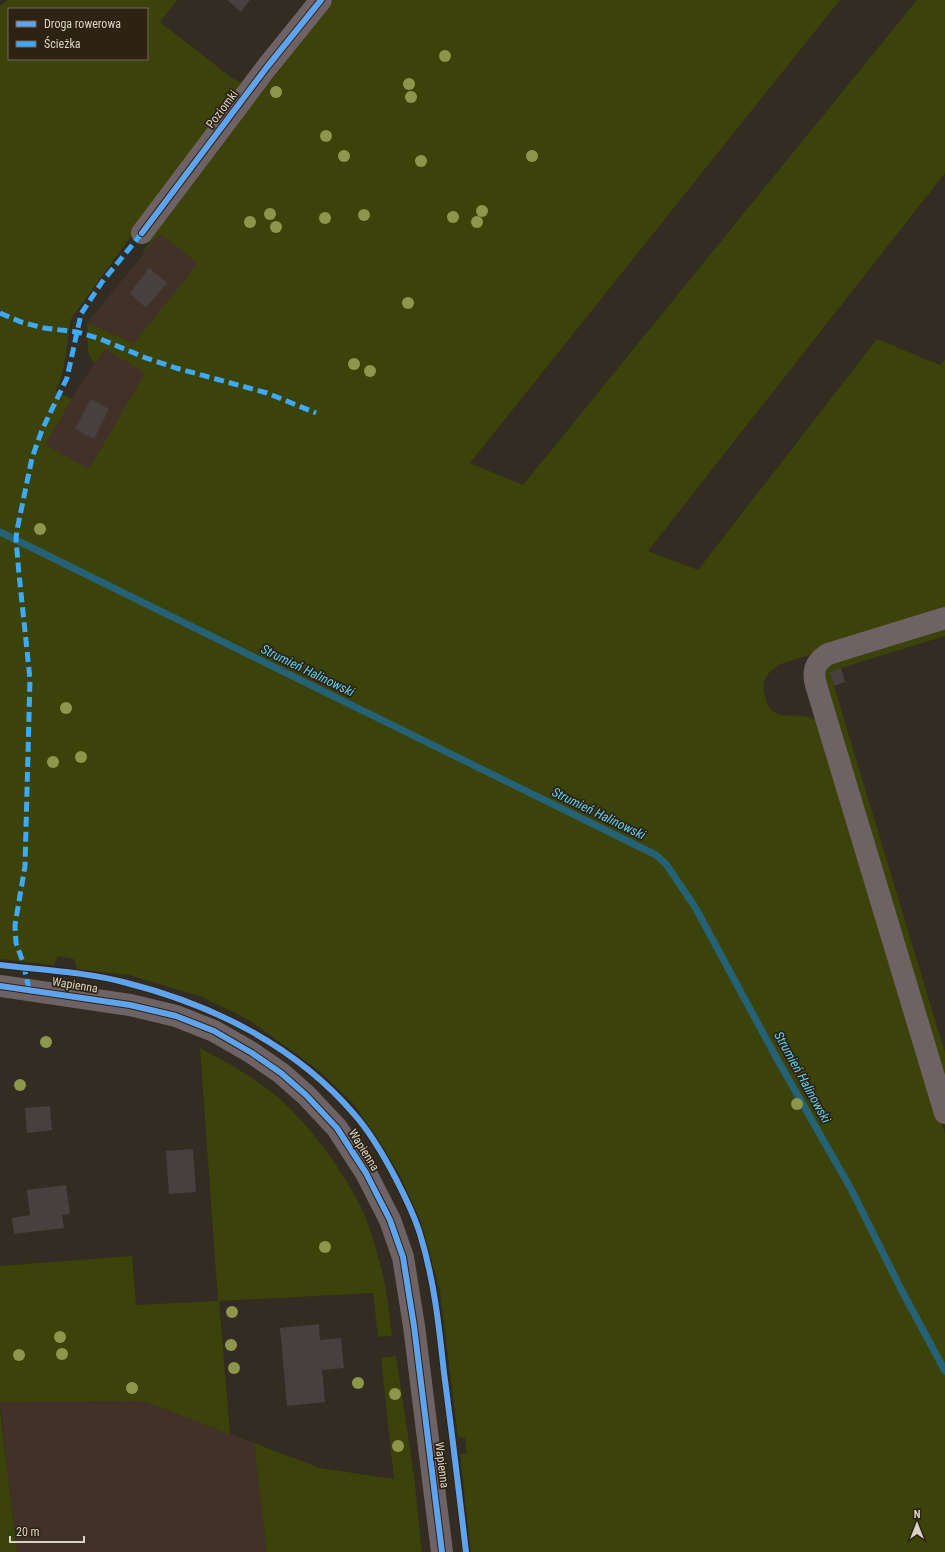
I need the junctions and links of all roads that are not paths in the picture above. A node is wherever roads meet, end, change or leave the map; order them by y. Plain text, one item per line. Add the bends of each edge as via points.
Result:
1 (321, 0) edge
2 (142, 233) dead end
3 (945, 618) edge
4 (0, 986) edge
5 (945, 1113) edge
6 (442, 1552) edge

1 - 2 street, Poziomki via 267,67
3 - 5 street via 828,654 821,658 813,671
4 - 6 street, Wapienna via 130,1005 176,1016 214,1032 281,1073 337,1128 366,1173 390,1220 403,1257

